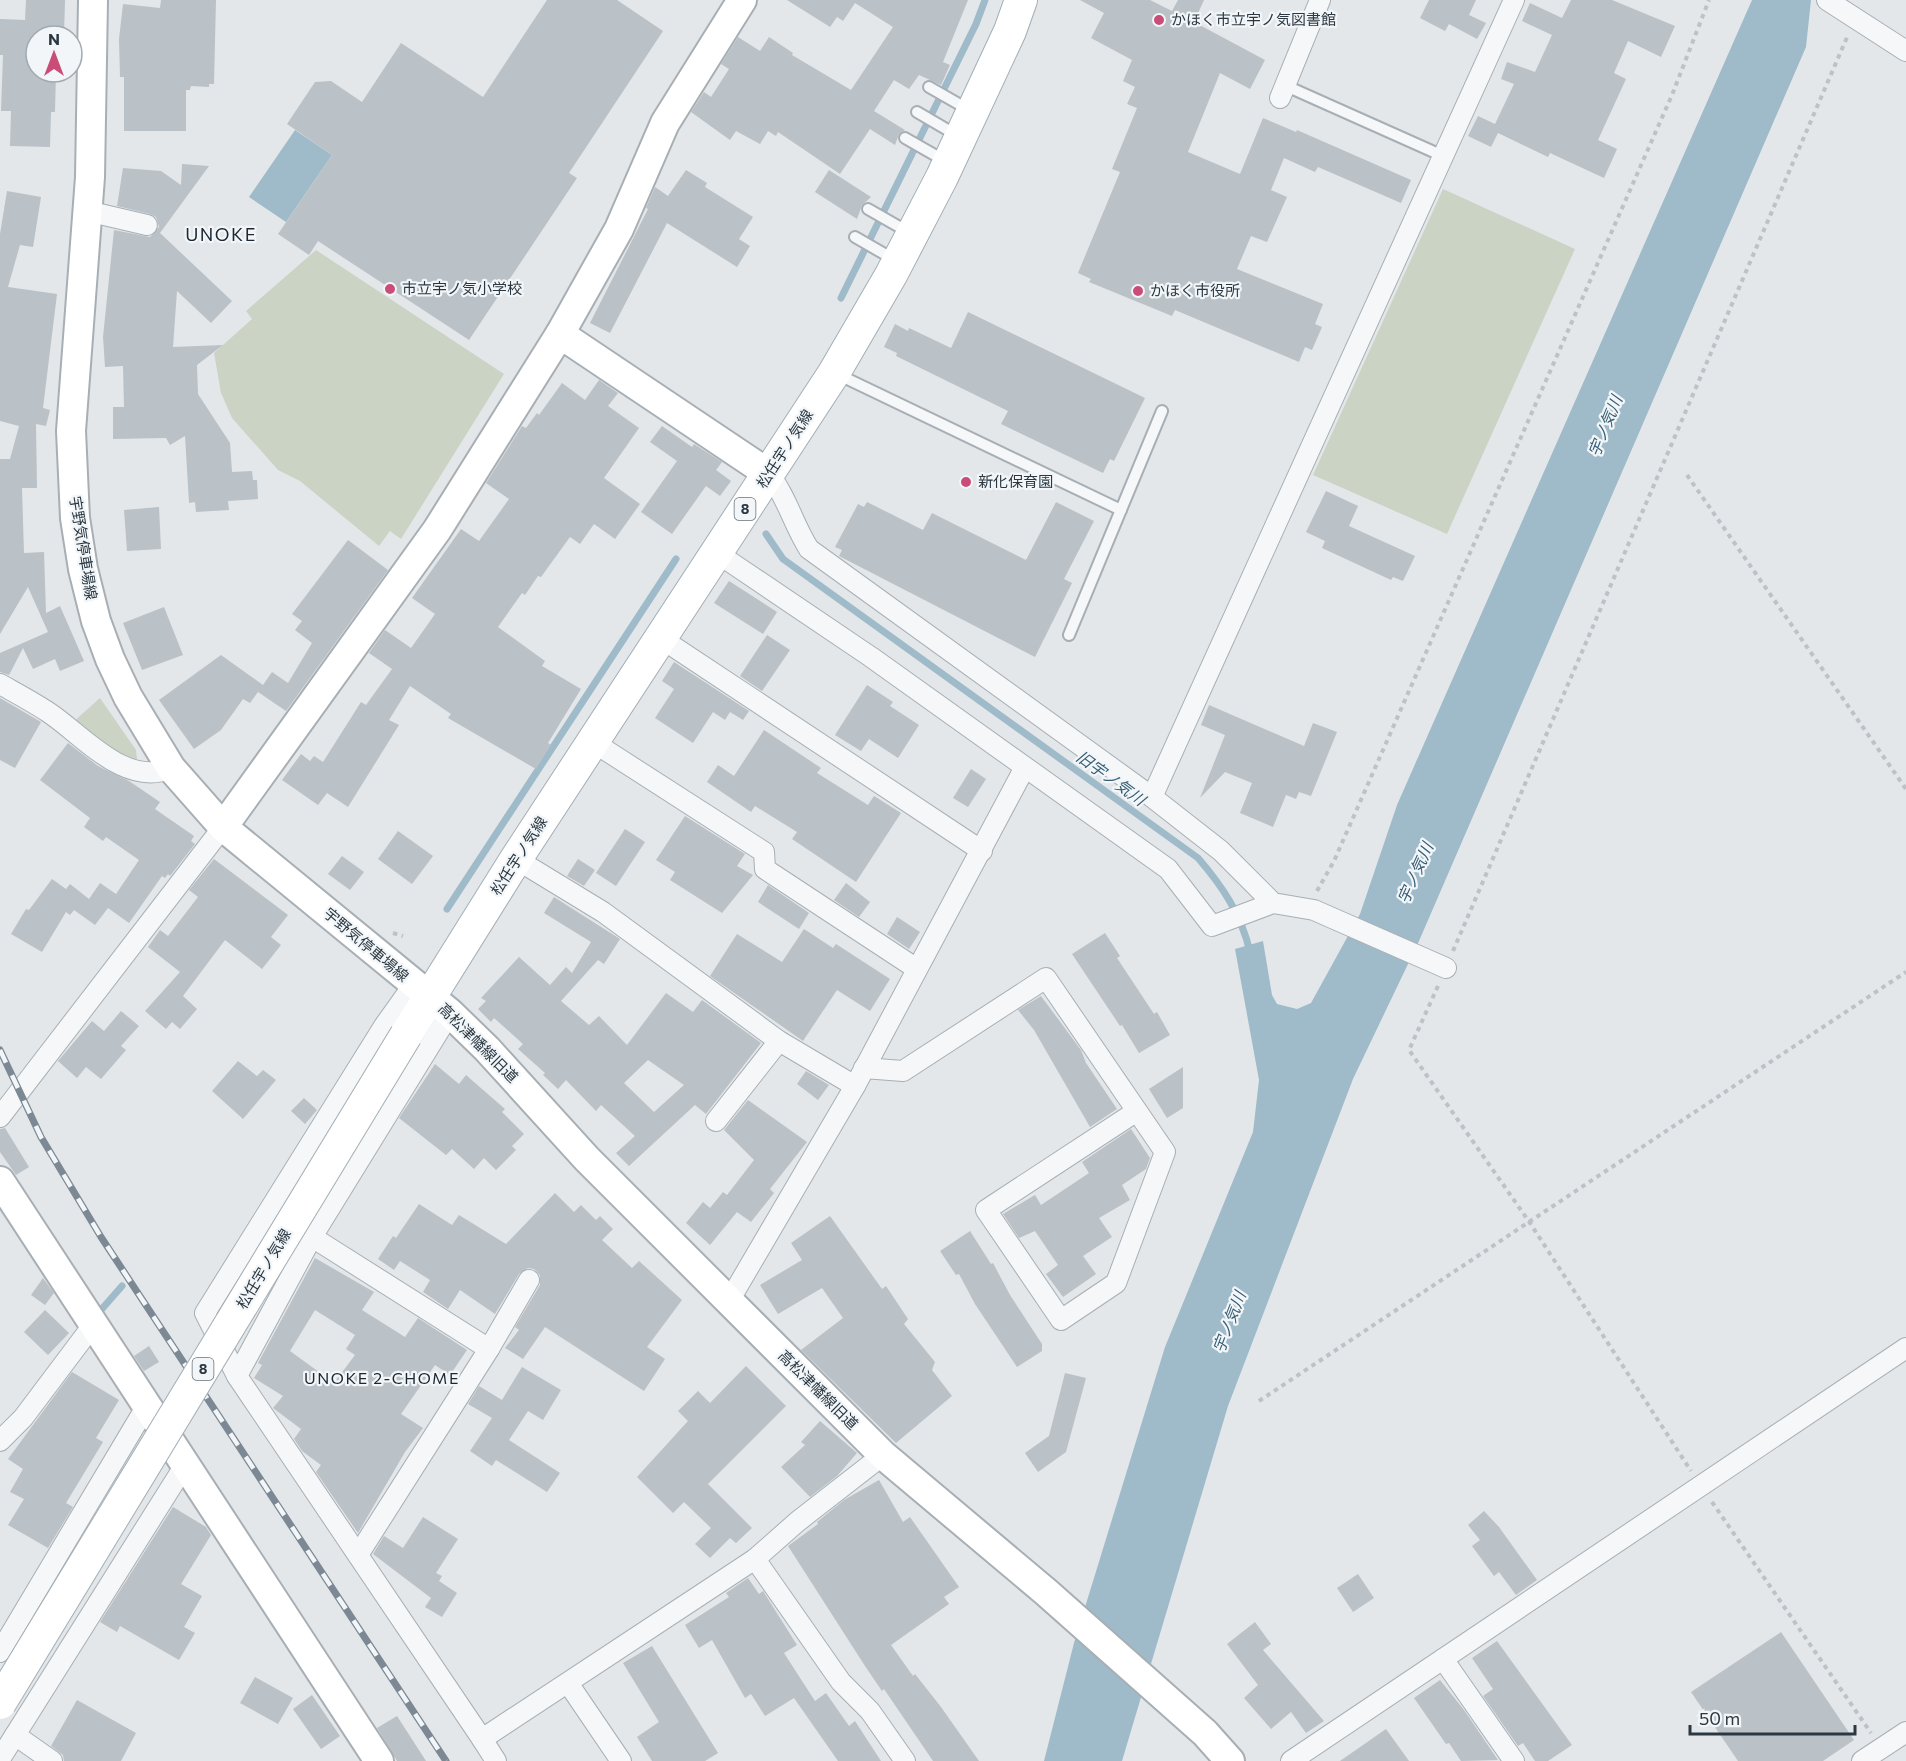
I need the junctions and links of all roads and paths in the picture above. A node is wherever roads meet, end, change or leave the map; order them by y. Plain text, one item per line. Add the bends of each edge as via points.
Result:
1 (93, 0) edge
2 (742, 0) edge
3 (1021, 0) edge
4 (1320, 0) edge
5 (1514, 0) edge
6 (1709, 0) edge
7 (1827, 0) edge
8 (1856, 18) junction
9 (1906, 51) edge
10 (933, 89) dead end
11 (1282, 92) joint
12 (921, 114) dead end
13 (949, 130) junction
14 (909, 140) dead end
15 (1443, 156) junction
16 (87, 211) junction
17 (872, 212) dead end
18 (147, 225) dead end
19 (858, 239) dead end
20 (893, 241) junction
21 (560, 334) junction
22 (834, 373) junction
23 (1162, 411) dead end
24 (769, 474) junction
25 (1687, 475) dead end
26 (1121, 510) junction
27 (717, 553) junction
28 (1069, 635) dead end
29 (662, 639) junction
30 (0, 684) edge
31 (594, 742) junction
32 (171, 768) junction
33 (1024, 769) junction
34 (1906, 789) edge
35 (1152, 796) junction
36 (223, 827) junction
37 (982, 851) junction
38 (516, 859) junction
39 (1273, 903) junction
40 (1310, 910) junction
41 (1442, 966) junction
42 (917, 969) junction
43 (1906, 972) edge
44 (431, 998) junction
45 (779, 1041) junction
46 (864, 1068) junction
47 (855, 1086) junction
48 (1137, 1111) junction
49 (0, 1117) edge
50 (716, 1121) dead end
51 (0, 1181) edge
52 (1530, 1223) junction
53 (312, 1237) junction
54 (529, 1280) dead end
55 (729, 1301) junction
56 (93, 1325) junction
57 (1906, 1348) edge
58 (489, 1349) junction
59 (237, 1376) junction
60 (1259, 1401) dead end
61 (146, 1407) junction
62 (0, 1441) edge
63 (884, 1455) junction
64 (185, 1465) junction
65 (358, 1555) junction
66 (755, 1559) junction
67 (0, 1652) edge
68 (1443, 1659) junction
69 (567, 1683) junction
70 (0, 1703) edge
71 (1906, 1732) edge
72 (15, 1735) junction
73 (482, 1739) junction
74 (0, 1759) edge
75 (52, 1761) edge
76 (380, 1761) edge
77 (496, 1761) edge
78 (621, 1761) edge
79 (905, 1761) edge
80 (1230, 1761) edge
81 (1291, 1761) edge
82 (1514, 1761) edge
83 (1862, 1761) edge

1 - 16 street, 宇野気停車場線
2 - 21 street via 665,123 619,229
3 - 13 main road, 松任宇ノ気線 / 8
4 - 11 street
5 - 15 street
6 - 40 path via 1672,95
7 - 8 street
8 - 9 street
8 - 41 path
10 - 13 lane
11 - 15 lane
12 - 13 lane
13 - 14 lane
13 - 20 main road, 松任宇ノ気線 / 8
15 - 35 street
16 - 18 street
16 - 32 street, 宇野気停車場線 via 71,431 75,518 83,569 110,659
17 - 20 lane
19 - 20 lane
20 - 22 main road, 松任宇ノ気線 / 8
21 - 24 street
21 - 36 street via 437,530
22 - 24 main road, 松任宇ノ気線 / 8
22 - 26 lane
23 - 26 lane
24 - 27 main road, 松任宇ノ気線 / 8
24 - 35 street via 783,491 798,532 809,549
25 - 34 path
26 - 28 lane
27 - 29 main road, 松任宇ノ気線 / 8
27 - 33 street via 871,657
29 - 31 main road, 松任宇ノ気線 / 8
29 - 37 street
30 - 32 street via 49,712 115,763 148,773
31 - 38 main road, 松任宇ノ気線 / 8
31 - 42 street via 764,852 765,869
32 - 36 street, 宇野気停車場線
33 - 37 street
33 - 39 street via 1168,869 1212,926
35 - 39 street via 1221,851
36 - 44 street, 宇野気停車場線
36 - 49 street
37 - 42 street
38 - 44 main road, 松任宇ノ気線 / 8
38 - 45 street via 603,912
39 - 40 street
40 - 41 street
41 - 52 path via 1409,1050
42 - 46 street
43 - 52 path
44 - 53 street
44 - 55 street, 高松津幡線旧道 via 487,1049 587,1159
44 - 59 street via 384,1026 205,1313
44 - 70 main road, 松任宇ノ気線 / 8, bridge
45 - 47 street
45 - 50 street
46 - 47 street
46 - 48 street via 903,1071 1046,978
47 - 55 street
48 - 48 street via 1166,1152 1116,1283 1061,1320 986,1210
51 - 56 street
52 - 60 path
53 - 58 street
53 - 59 street
54 - 58 street
55 - 63 street, 高松津幡線旧道
56 - 61 street
56 - 62 street via 23,1418
57 - 68 street
58 - 65 street
59 - 65 street
61 - 64 street
61 - 67 street
63 - 66 street
63 - 80 street, 高松津幡線旧道 via 1046,1592
64 - 72 street
64 - 76 street
65 - 73 street
66 - 69 street
66 - 79 street via 841,1682 870,1712
68 - 81 street
68 - 82 street
69 - 73 street
69 - 78 street
71 - 83 street
72 - 74 street
72 - 75 street
73 - 77 street

